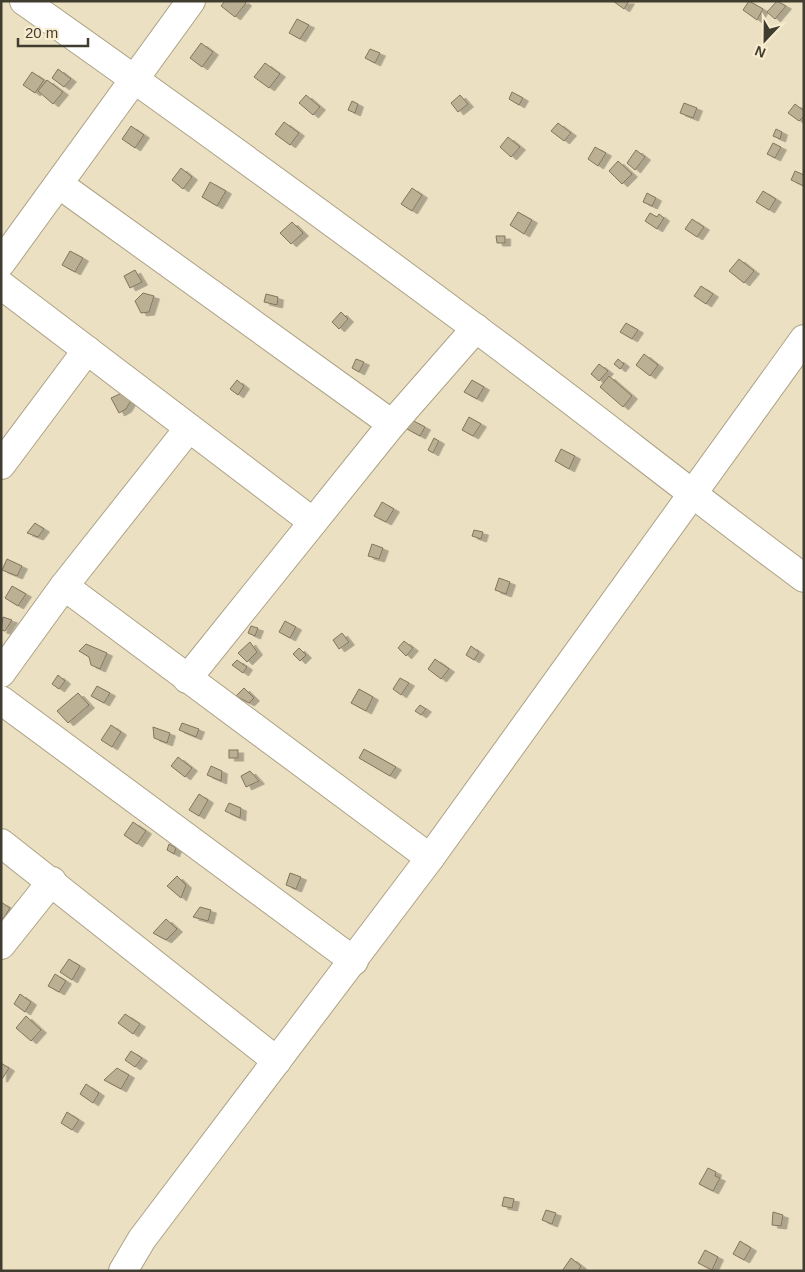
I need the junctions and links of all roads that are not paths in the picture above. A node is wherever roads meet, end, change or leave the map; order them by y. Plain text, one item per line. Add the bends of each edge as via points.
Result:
1 (24, 1) edge
2 (191, 1) edge
3 (136, 80) junction
4 (60, 185) junction
5 (1, 263) edge
6 (1, 285) edge
7 (476, 328) junction
8 (804, 339) edge
9 (87, 350) junction
10 (392, 424) junction
11 (190, 428) junction
12 (1, 466) edge
13 (691, 495) junction
14 (313, 522) junction
15 (804, 578) edge
16 (64, 586) junction
17 (1, 673) edge
18 (186, 679) junction
19 (1, 700) edge
20 (1, 843) edge
21 (430, 858) junction
22 (52, 881) junction
23 (1, 945) edge
24 (354, 961) junction
25 (277, 1061) junction
26 (123, 1271) edge

1 - 3 street
2 - 3 street
3 - 4 street
3 - 7 street
4 - 5 street
4 - 10 street
6 - 9 street
7 - 10 street
7 - 13 street
8 - 13 street
9 - 11 street
9 - 12 street
10 - 14 street
11 - 14 street
11 - 16 street
13 - 15 street
13 - 21 street
14 - 18 street
16 - 17 street
16 - 18 street
18 - 21 street
19 - 24 street
20 - 22 street
21 - 24 street
22 - 23 street
22 - 25 street
24 - 25 street
25 - 26 street via 142,1239

